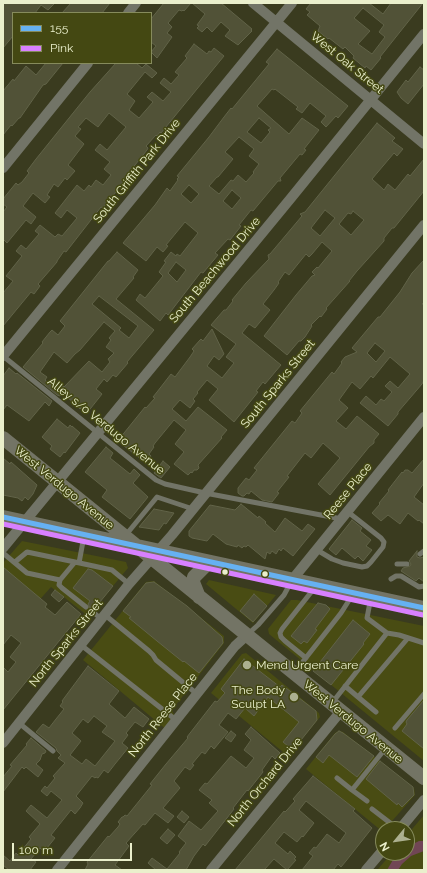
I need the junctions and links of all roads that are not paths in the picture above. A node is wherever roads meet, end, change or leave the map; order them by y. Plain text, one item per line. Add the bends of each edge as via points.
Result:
1 (136, 3) edge
2 (253, 3) edge
3 (292, 3) edge
4 (129, 12) edge
5 (276, 22) junction
6 (424, 34) edge
7 (87, 64) edge
8 (371, 100) junction
9 (424, 144) edge
10 (3, 168) edge
11 (424, 225) edge
12 (3, 356) edge
13 (424, 417) edge
14 (98, 432) junction
15 (3, 438) edge
16 (57, 482) junction
17 (205, 493) junction
18 (193, 508) junction
19 (345, 515) junction
20 (3, 517) edge
21 (25, 522) junction
22 (84, 535) junction
23 (130, 541) junction
24 (3, 548) edge
25 (317, 550) junction
26 (3, 553) edge
27 (155, 555) junction
28 (15, 562) junction
29 (77, 562) junction
30 (209, 562) junction
31 (397, 564) dead end
32 (407, 564) dead end
33 (391, 579) dead end
34 (60, 580) junction
35 (292, 580) junction
36 (129, 584) junction
37 (317, 585) junction
38 (424, 586) edge
39 (353, 593) junction
40 (371, 596) junction
41 (199, 598) junction
42 (421, 605) edge
43 (86, 607) dead end
44 (92, 612) dead end
45 (103, 617) junction
46 (387, 633) junction
47 (246, 636) junction
48 (408, 638) junction
49 (424, 643) edge
50 (81, 644) junction
51 (306, 658) junction
52 (294, 674) junction
53 (345, 686) junction
54 (197, 694) junction
55 (424, 694) edge
56 (358, 697) junction
57 (336, 707) junction
58 (376, 712) dead end
59 (176, 720) junction
60 (19, 723) junction
61 (395, 728) dead end
62 (3, 743) edge
63 (386, 748) junction
64 (54, 751) dead end
65 (337, 778) dead end
66 (424, 778) edge
67 (352, 790) junction
68 (424, 800) edge
69 (367, 801) dead end
70 (372, 808) dead end
71 (389, 821) edge
72 (406, 821) edge
73 (375, 859) edge
74 (57, 870) edge
75 (211, 870) edge
76 (366, 870) edge

1 - 4 street
2 - 5 street, West Oak Street
3 - 5 street, South Griffith Park Drive
5 - 8 street, West Oak Street
5 - 12 street, South Griffith Park Drive
6 - 8 street, South Beachwood Drive
7 - 10 street
8 - 9 street, West Oak Street
8 - 14 street, South Beachwood Drive
11 - 17 street, South Sparks Street
12 - 14 lane, Alley s/o Verdugo Avenue
13 - 19 street, Reese Place
14 - 16 street, South Beachwood Drive
14 - 17 lane, Alley s/o Verdugo Avenue via 156,480
15 - 16 main road, West Verdugo Avenue
16 - 21 street, South Beachwood Drive
16 - 23 main road, West Verdugo Avenue
17 - 18 street, South Sparks Street
17 - 19 lane, Alley s/o Verdugo Avenue
18 - 23 lane via 157,497
18 - 27 street, South Sparks Street
19 - 25 street, Reese Place
19 - 25 lane via 382,538 382,547 371,562 362,567 343,563
20 - 21 main road
21 - 22 main road
21 - 24 street, South Beachwood Drive
22 - 23 main road
22 - 29 lane
23 - 27 main road, West Verdugo Avenue
25 - 35 street, Reese Place
26 - 28 lane
27 - 30 main road
27 - 36 street, North Sparks Street
27 - 41 main road, West Verdugo Avenue
28 - 29 lane via 27,552
28 - 34 lane via 27,573
29 - 34 lane
29 - 36 lane via 112,570
30 - 35 main road
30 - 41 main road via 194,577 193,582
31 - 32 lane
33 - 38 lane via 401,576 418,586
34 - 43 lane via 59,585
35 - 37 main road
35 - 47 lane, North Reese Place via 284,595
36 - 45 street, North Sparks Street
37 - 39 main road
37 - 51 lane via 280,633 281,637
39 - 40 main road
39 - 51 lane
40 - 42 main road
40 - 46 lane via 367,618
41 - 47 main road, West Verdugo Avenue
44 - 45 lane
45 - 50 street, North Sparks Street
45 - 54 lane via 149,651 156,660
46 - 48 lane
46 - 53 lane
47 - 52 main road, West Verdugo Avenue
47 - 54 street, North Reese Place
48 - 49 lane
48 - 56 lane
50 - 59 lane
50 - 60 street, North Sparks Street
51 - 52 lane
52 - 57 main road, West Verdugo Avenue
53 - 56 lane
53 - 57 lane
54 - 59 street, North Reese Place
55 - 61 lane
56 - 58 lane
57 - 63 main road, West Verdugo Avenue
57 - 75 street, North Orchard Drive
59 - 74 street, North Reese Place
60 - 62 street, North Sparks Street
60 - 64 lane
63 - 66 main road, West Verdugo Avenue
63 - 67 lane
65 - 67 lane
67 - 69 lane
68 - 72 street
70 - 71 lane
73 - 76 street

